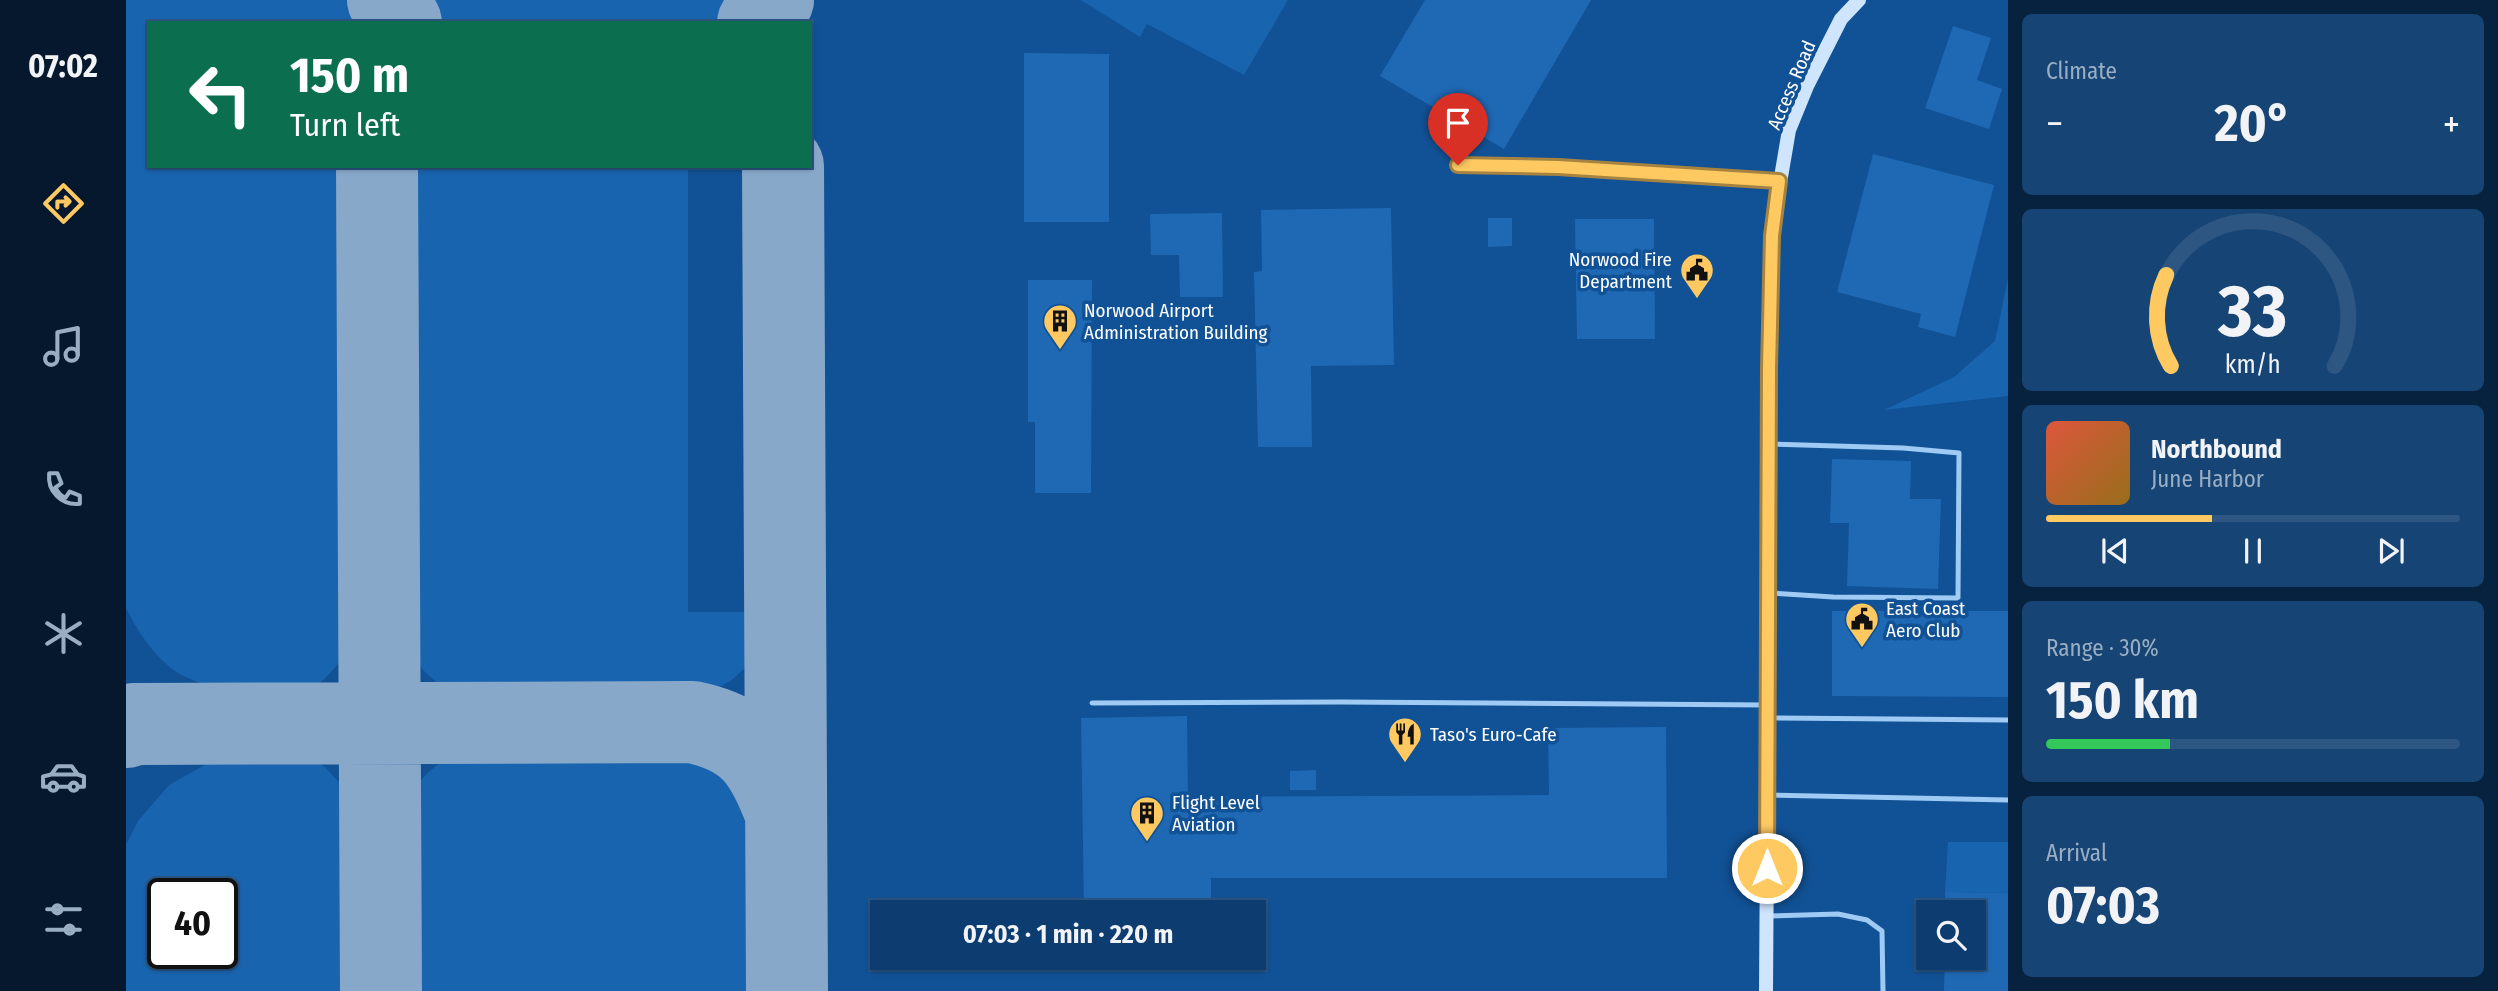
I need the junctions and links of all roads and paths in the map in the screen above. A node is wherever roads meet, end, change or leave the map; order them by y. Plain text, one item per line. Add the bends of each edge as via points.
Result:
1 (1859, 0) edge
2 (1458, 165) dead end
3 (1779, 181) junction
4 (1769, 443) junction
5 (1768, 592) junction
6 (1092, 703) dead end
7 (1767, 711) junction
8 (2008, 720) edge
9 (1767, 795) junction
10 (2008, 800) edge
11 (1766, 916) junction
12 (1766, 991) edge
13 (1883, 991) edge

1 - 3 street, Access Road via 1841,19 1807,86 1789,130
2 - 3 lane
3 - 4 street, Access Road via 1772,236
4 - 5 street, Access Road
4 - 5 lane via 1959,453 1958,598
5 - 7 street, Access Road
6 - 7 lane via 1340,702
7 - 8 lane
7 - 9 street, Access Road
9 - 10 lane
9 - 11 street, Access Road
11 - 12 street, Access Road
11 - 13 lane via 1838,914 1867,920 1882,931

